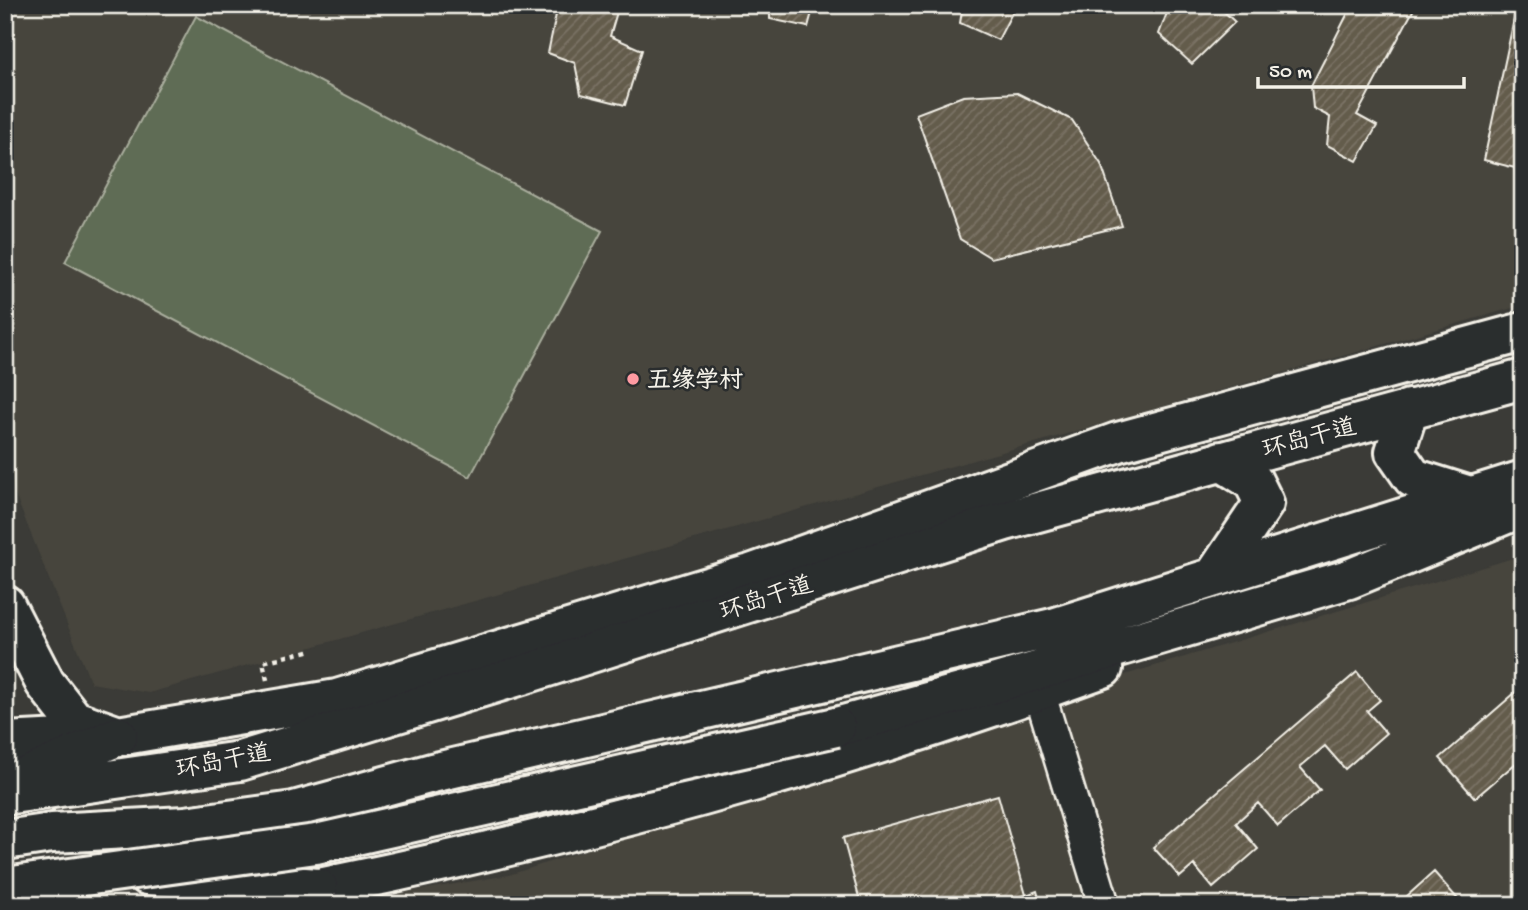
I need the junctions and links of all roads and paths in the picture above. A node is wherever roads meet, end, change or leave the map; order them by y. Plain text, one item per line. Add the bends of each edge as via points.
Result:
1 (1523, 332) edge
2 (1523, 379) edge
3 (1409, 409) junction
4 (1221, 461) junction
5 (1523, 480) edge
6 (1470, 496) junction
7 (1523, 507) edge
8 (1523, 522) edge
9 (1214, 578) junction
10 (1349, 579) junction
11 (5, 605) edge
12 (312, 650) dead end
13 (1039, 691) junction
14 (274, 709) junction
15 (118, 736) junction
16 (5, 743) edge
17 (5, 786) edge
18 (5, 795) edge
19 (5, 840) edge
20 (5, 865) edge
21 (5, 887) edge
22 (318, 888) junction
23 (231, 905) edge
24 (1104, 905) edge

1 - 14 main road via 1118,442 751,574 337,699
2 - 3 main road, 环岛干道
3 - 4 main road, 环岛干道
3 - 6 main road via 1395,452 1413,478
4 - 9 main road via 1253,481 1264,503
4 - 18 main road, 环岛干道 via 1005,521 240,761
5 - 6 main road
6 - 9 main road
7 - 10 main road
8 - 10 main road
9 - 19 main road via 1053,628 432,773 294,811 185,826 52,832
10 - 13 main road
10 - 21 main road, bridge via 836,727 316,844
11 - 15 main road via 46,682 74,720
12 - 14 path via 263,662
13 - 22 main road via 738,786 447,861
13 - 24 street
14 - 15 main road
15 - 16 main road
15 - 17 main road
20 - 22 main road
22 - 23 main road

